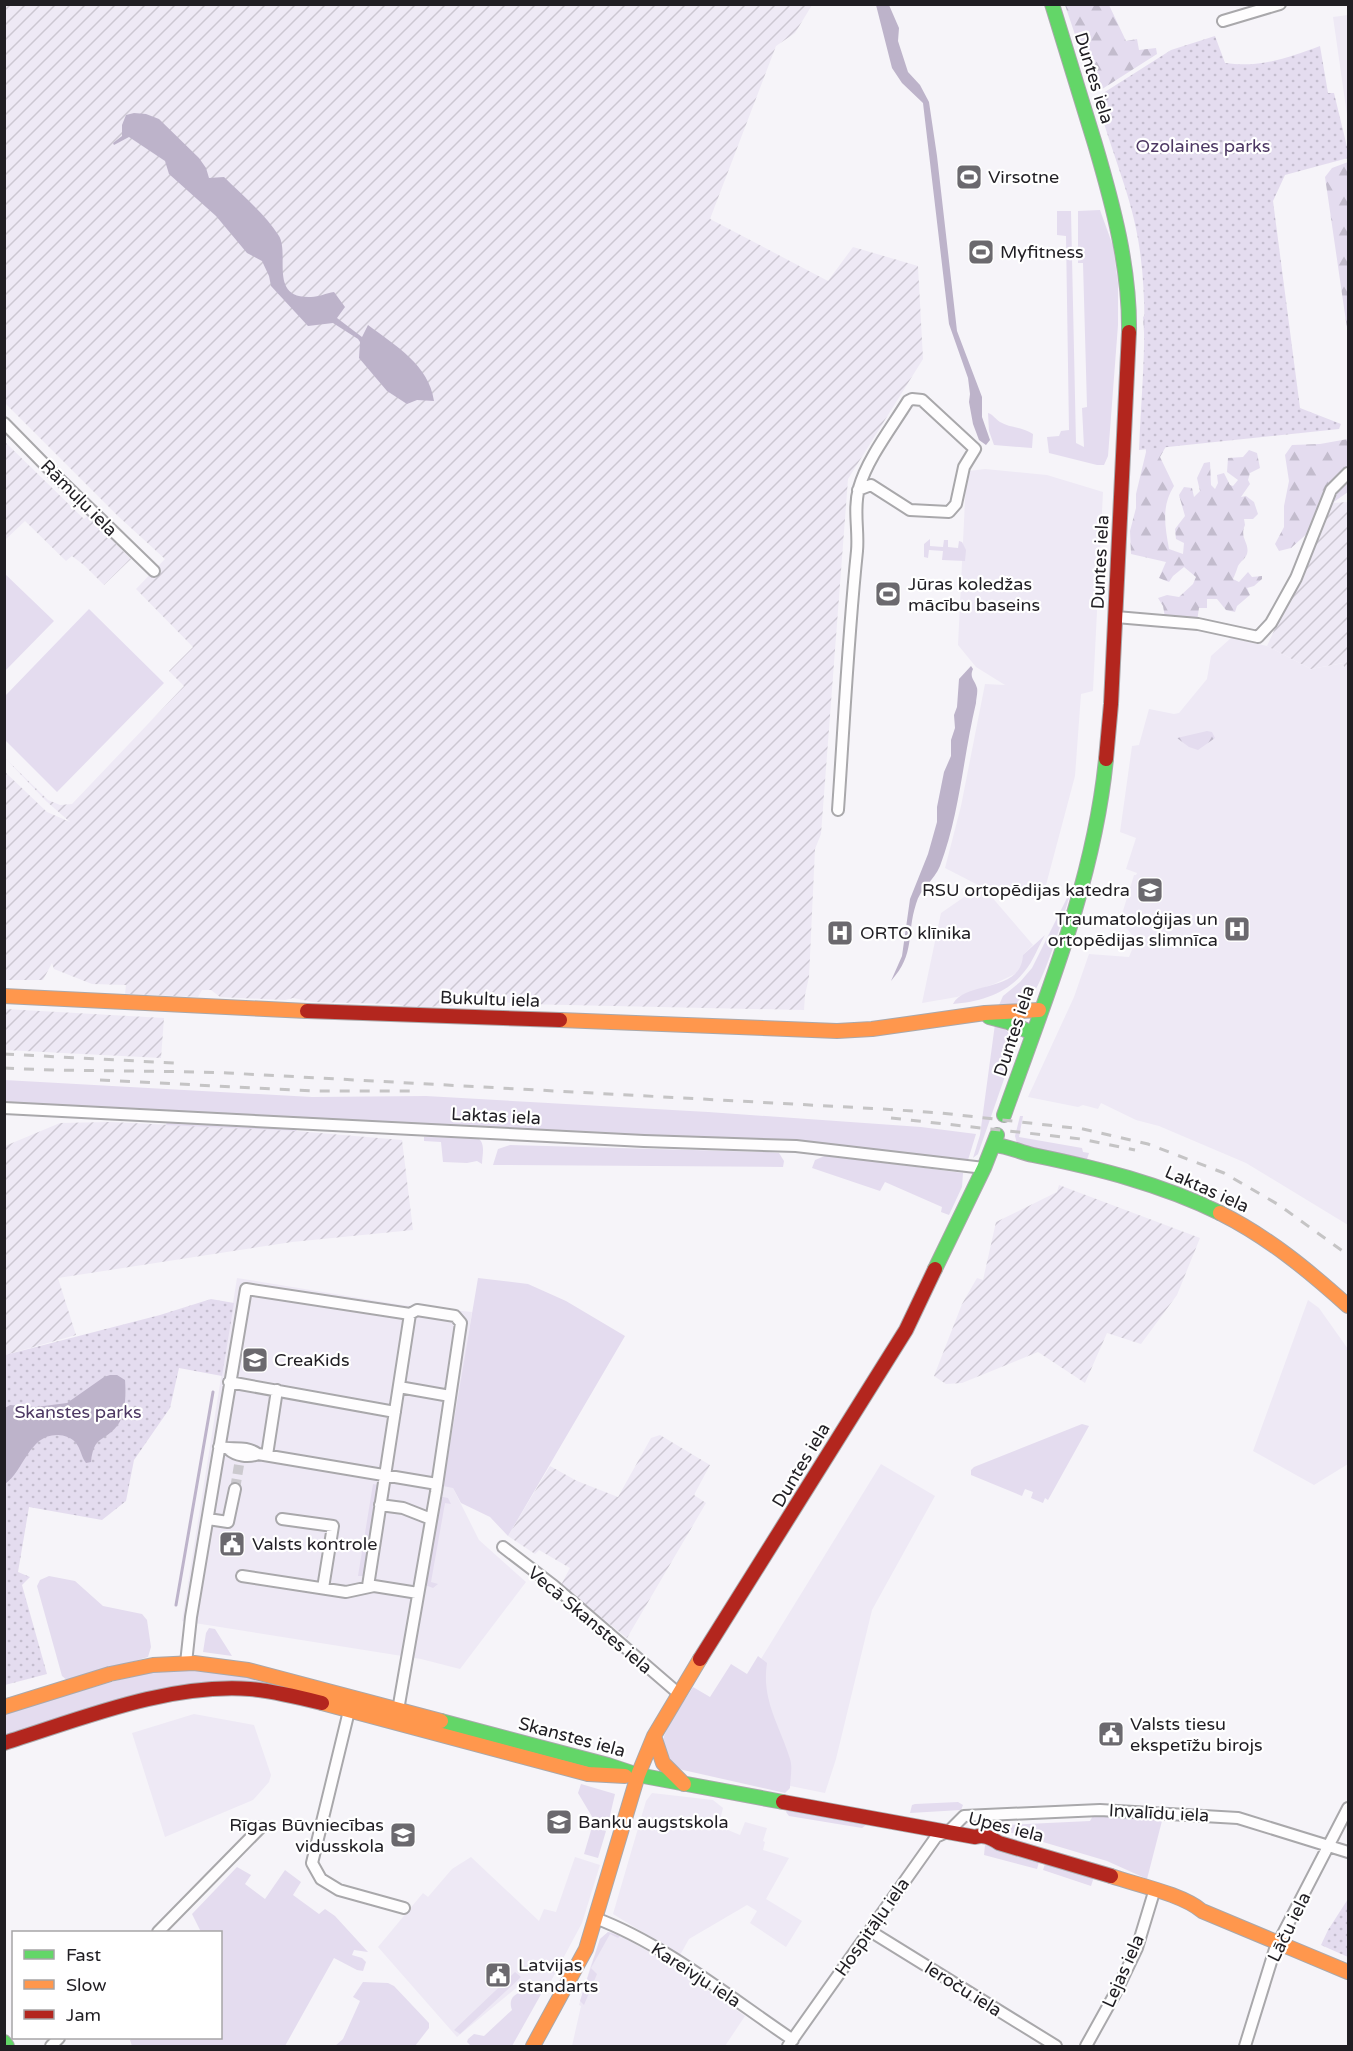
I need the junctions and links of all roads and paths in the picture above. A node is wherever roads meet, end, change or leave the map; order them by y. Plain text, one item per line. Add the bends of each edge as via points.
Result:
1 (1052, 4) edge
2 (1280, 4) edge
3 (1223, 21) dead end
4 (4, 423) edge
5 (1348, 473) edge
6 (858, 490) junction
7 (154, 572) dead end
8 (1116, 616) junction
9 (838, 810) dead end
10 (4, 996) edge
11 (1039, 1010) junction
12 (974, 1015) junction
13 (1032, 1033) junction
14 (4, 1108) edge
15 (1004, 1115) dead end
16 (995, 1140) joint
17 (984, 1168) junction
18 (1348, 1306) edge
19 (410, 1314) junction
20 (229, 1382) junction
21 (399, 1387) junction
22 (277, 1390) junction
23 (450, 1396) junction
24 (395, 1412) junction
25 (224, 1448) junction
26 (262, 1455) junction
27 (385, 1475) junction
28 (437, 1485) junction
29 (235, 1489) tunnel mouth
30 (380, 1505) junction
31 (208, 1519) junction
32 (282, 1519) dead end
33 (431, 1519) junction
34 (502, 1547) dead end
35 (242, 1576) dead end
36 (368, 1586) junction
37 (323, 1588) junction
38 (418, 1593) junction
39 (186, 1663) junction
40 (678, 1693) junction
41 (4, 1707) edge
42 (349, 1710) junction
43 (397, 1716) junction
44 (654, 1736) junction
45 (4, 1743) edge
46 (638, 1775) junction
47 (684, 1784) junction
48 (1348, 1808) edge
49 (964, 1816) joint
50 (261, 1827) dead end
51 (949, 1831) junction
52 (1329, 1845) junction
53 (1348, 1852) edge
54 (1154, 1892) junction
55 (404, 1908) dead end
56 (595, 1918) junction
57 (159, 1931) edge
58 (870, 1931) junction
59 (1278, 1942) junction
60 (1348, 1972) edge
61 (4, 2042) edge
62 (790, 2043) edge
63 (7, 2046) edge
64 (533, 2046) edge
65 (1056, 2046) edge
66 (1086, 2046) edge
67 (1245, 2046) edge

1 - 8 main road, Duntes iela via 1122,241 1130,308
2 - 3 street
4 - 7 street, Rāmuļu iela
5 - 8 street via 1327,498 1296,578 1271,623 1258,637 1198,624
6 - 6 street via 870,485 910,510 949,512 956,504 964,467 975,450 922,400 912,399 871,461
6 - 9 street via 858,541
8 - 11 main road, Duntes iela via 1102,799 1083,881
10 - 12 main road, Bukultu iela via 784,1030 872,1029
11 - 12 main road, Bukultu iela
11 - 13 main road, Duntes iela
12 - 13 main road, Bukultu iela via 1008,1022
13 - 15 main road, Duntes iela
14 - 17 street, Laktas iela via 796,1146
16 - 17 main road, Duntes iela
16 - 18 main road, Laktas iela via 1027,1154 1123,1175 1202,1203 1275,1244
17 - 40 main road, Duntes iela via 906,1330
19 - 20 street via 246,1289
19 - 21 street
19 - 23 street via 417,1310 455,1316 461,1323
20 - 22 street
20 - 25 street
21 - 23 street
21 - 24 street
22 - 24 street
22 - 26 street
23 - 28 street
24 - 27 street
25 - 26 street via 251,1449
25 - 26 street via 240,1460
25 - 31 street
26 - 27 street
27 - 28 street
27 - 30 street
28 - 33 street
29 - 31 street via 228,1522
30 - 33 street via 403,1508
30 - 36 street
31 - 39 street
32 - 37 street via 333,1526
33 - 38 street
34 - 40 street, Vecā Skanstes iela via 554,1586
35 - 37 street
36 - 37 street via 346,1592
36 - 38 street
38 - 43 street
39 - 41 main road, Skanstes iela via 119,1672
39 - 43 main road, Skanstes iela via 248,1670
40 - 44 main road, Duntes iela
42 - 43 main road, Skanstes iela
42 - 45 main road, Skanstes iela via 270,1691 211,1689 134,1704
42 - 55 street via 312,1863 321,1879 339,1890
43 - 46 main road, Skanstes iela
44 - 46 main road, Duntes iela
44 - 47 main road via 660,1759
46 - 47 main road, Upes iela
46 - 56 main road, Duntes iela
47 - 51 main road, Upes iela
48 - 52 street, Lāču iela
49 - 51 street, Hospitāļu iela
49 - 52 street, Invalīdu iela via 1100,1810 1218,1816 1257,1822
50 - 57 street
51 - 54 main road, Upes iela via 992,1838
51 - 58 street, Hospitāļu iela via 936,1837
52 - 53 street, Invalīdu iela
52 - 59 street, Lāču iela
54 - 59 main road, Upes iela via 1194,1904 1202,1911
54 - 66 street, Lejas iela via 1137,1948
56 - 62 street, Kareivju iela via 625,1930 672,1958
56 - 64 main road, Duntes iela via 575,1972
58 - 62 street, Hospitāļu iela
58 - 65 street, Ieroču iela
59 - 60 main road, Upes iela
59 - 67 street, Lāču iela
61 - 63 main road

